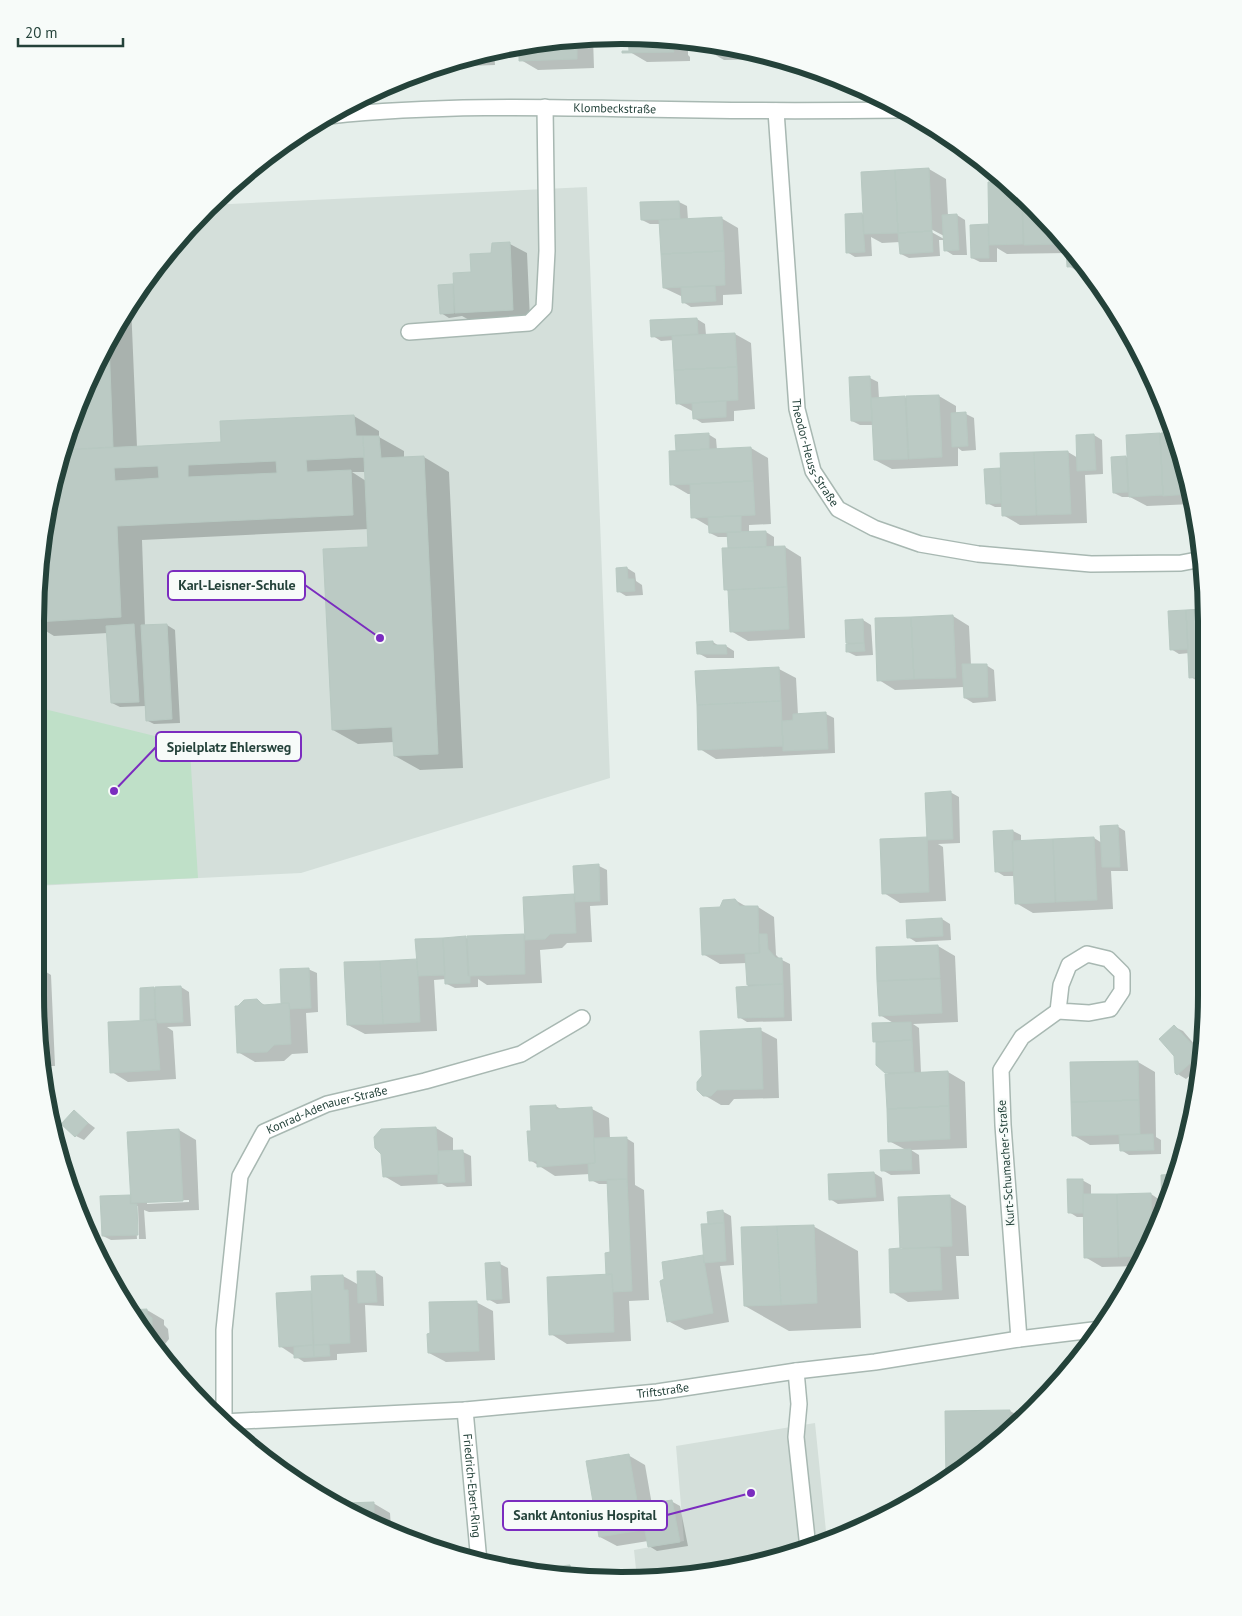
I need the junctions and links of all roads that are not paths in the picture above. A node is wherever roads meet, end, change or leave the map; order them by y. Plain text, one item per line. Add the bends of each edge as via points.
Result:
1 (545, 107) junction
2 (889, 110) edge
3 (776, 111) junction
4 (344, 114) edge
5 (410, 332) dead end
6 (1195, 560) edge
7 (1058, 1012) junction
8 (582, 1018) dead end
9 (1091, 1330) edge
10 (1019, 1339) junction
11 (796, 1371) junction
12 (465, 1410) junction
13 (223, 1413) edge
14 (232, 1422) edge
15 (807, 1542) edge
16 (479, 1555) edge

1 - 3 street, Klombeckstraße
1 - 4 street, Klombeckstraße
1 - 5 street via 547,251 544,308 529,323
2 - 3 street, Klombeckstraße
3 - 6 street, Theodor-Heuss-Straße via 797,409 814,471 838,509 874,528 920,544 978,554 1091,564
7 - 7 street via 1089,1013 1110,1009 1122,991 1122,973 1108,959 1087,954 1068,965 1061,984
7 - 10 street, Kurt-Schumacher-Straße via 1022,1037 1001,1070
8 - 13 street, Konrad-Adenauer-Straße via 521,1054 327,1104 264,1132 240,1176 224,1330
9 - 10 street, Triftstraße
10 - 11 street, Triftstraße
11 - 12 street, Triftstraße via 657,1392
11 - 15 street via 799,1404 796,1437
12 - 14 street, Triftstraße
12 - 16 street, Friedrich-Ebert-Ring

